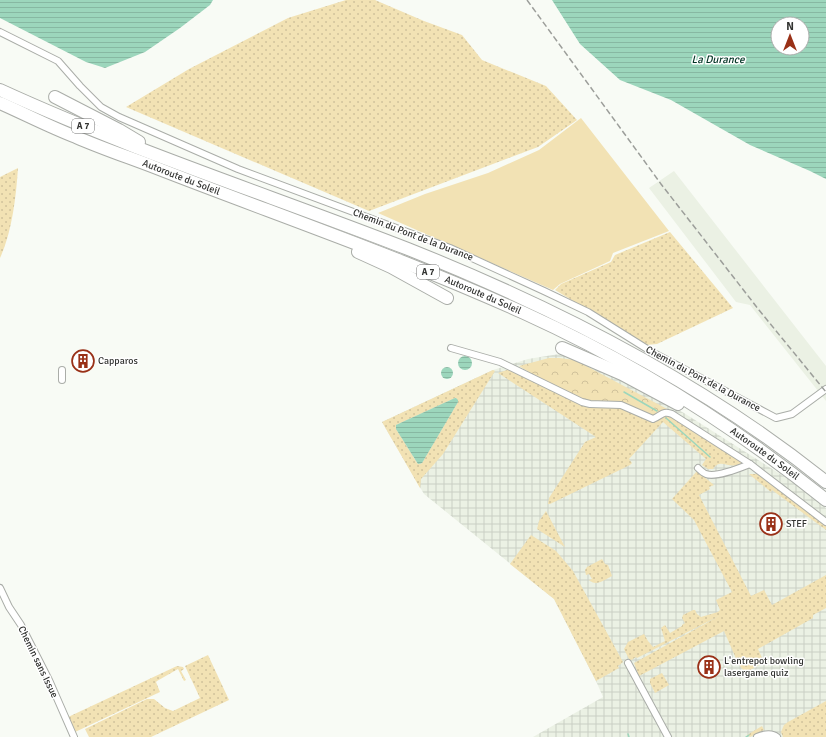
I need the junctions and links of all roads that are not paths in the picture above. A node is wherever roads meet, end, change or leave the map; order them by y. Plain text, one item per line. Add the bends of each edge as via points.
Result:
1 (0, 32) edge
2 (0, 90) edge
3 (55, 97) dead end
4 (0, 103) edge
5 (168, 159) junction
6 (283, 216) junction
7 (447, 298) dead end
8 (451, 348) dead end
9 (562, 348) dead end
10 (62, 370) dead end
11 (62, 380) dead end
12 (826, 389) edge
13 (750, 464) junction
14 (698, 468) dead end
15 (795, 475) junction
16 (826, 482) edge
17 (826, 500) edge
18 (826, 522) edge
19 (0, 588) edge
20 (628, 663) dead end
21 (774, 736) edge
22 (74, 737) edge
23 (668, 737) edge
24 (757, 737) edge

1 - 12 street, Chemin du Pont de la Durance via 58,61 101,107 119,117 238,168 450,248 588,312 652,352 776,418 792,414
2 - 5 highway, Autoroute du Soleil / A 7 via 79,125
3 - 5 highway
4 - 6 highway, Autoroute du Soleil / A 7 via 76,137
5 - 16 highway, Autoroute du Soleil / A 7 via 408,249 570,321 698,393 754,429
6 - 7 highway via 391,267
6 - 15 highway, Autoroute du Soleil / A 7 via 407,263 519,310 561,331 670,391 732,430
8 - 13 street via 500,362 582,402 621,405 653,419 667,412
9 - 15 highway via 622,374 678,405 773,465
10 - 11 street
13 - 14 street via 724,473 712,474 706,474
13 - 18 street
15 - 17 highway, Autoroute du Soleil / A 7
19 - 22 street, Chemin sans Issue via 49,680
20 - 23 street
21 - 24 street via 763,734

